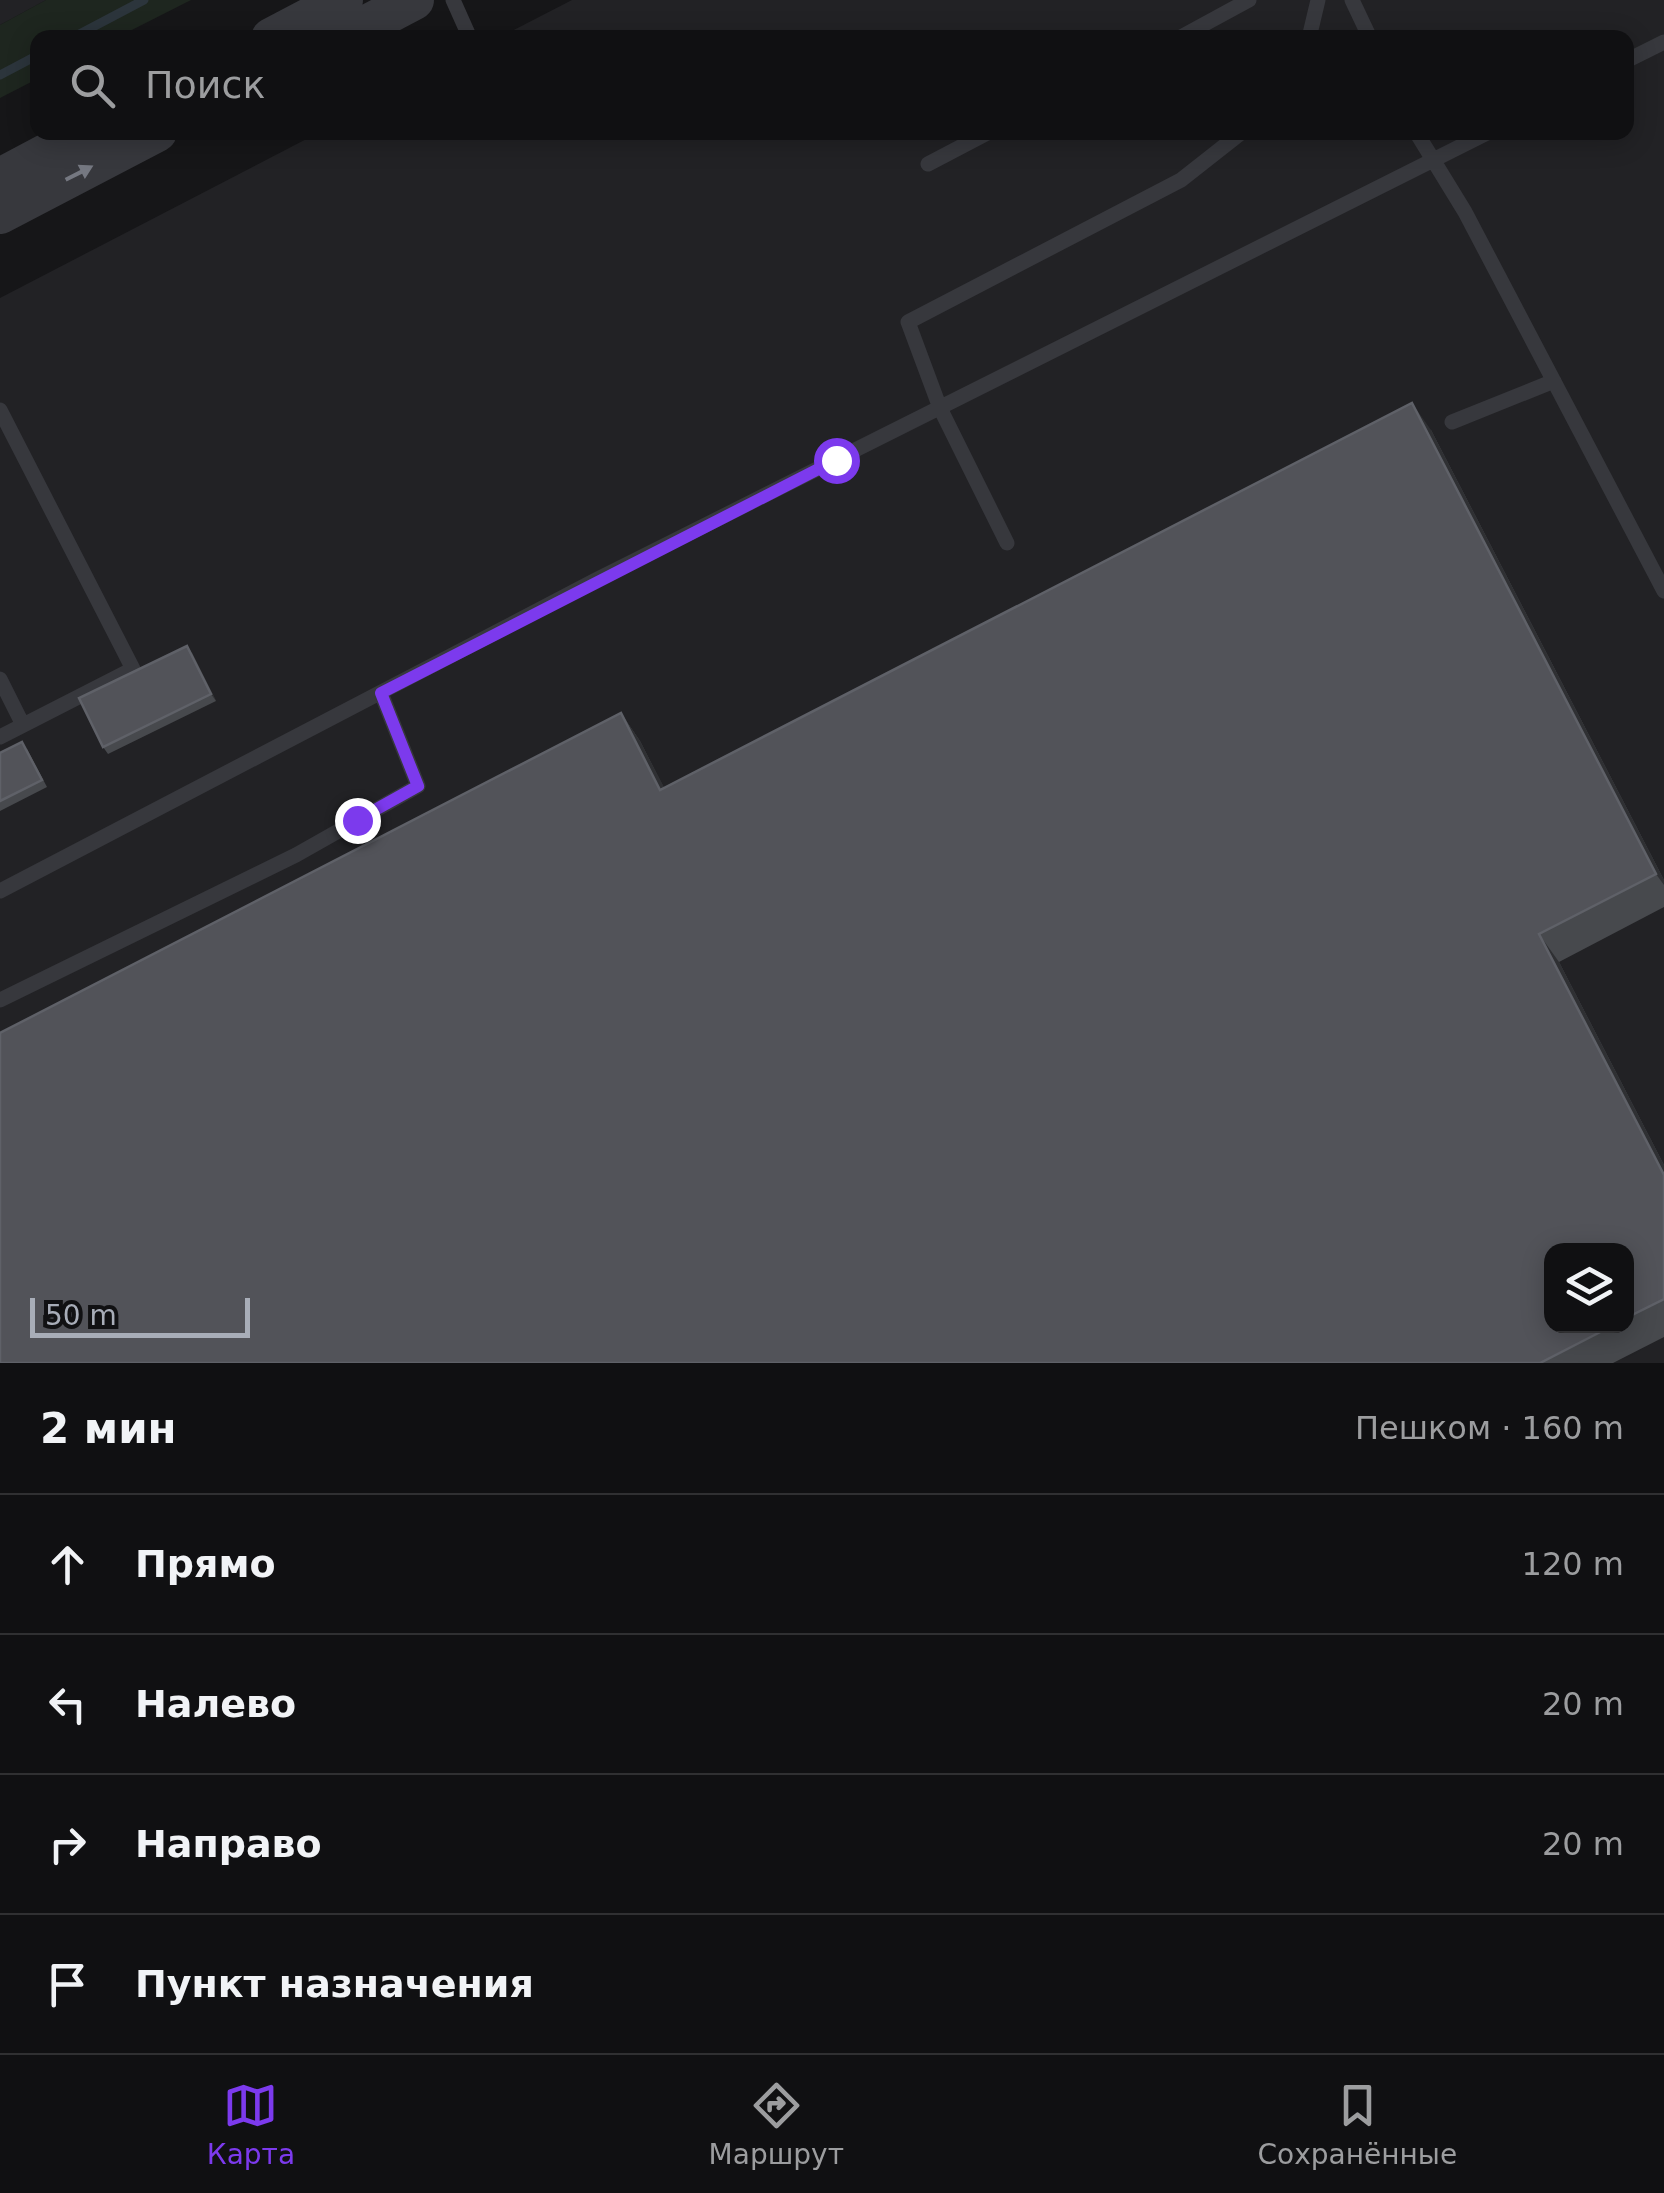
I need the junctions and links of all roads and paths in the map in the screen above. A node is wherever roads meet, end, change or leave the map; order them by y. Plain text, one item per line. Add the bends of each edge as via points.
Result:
1 (343, 0) edge
2 (414, 0) edge
3 (453, 0) edge
4 (1249, 0) edge
5 (1318, 0) edge
6 (1352, 0) edge
7 (286, 30) edge
8 (357, 30) edge
9 (466, 30) edge
10 (1194, 30) edge
11 (1311, 30) edge
12 (1366, 30) edge
13 (1664, 42) edge
14 (1634, 58) edge
15 (72, 140) edge
16 (142, 140) edge
17 (974, 140) edge
18 (1232, 140) edge
19 (1420, 140) edge
20 (1474, 140) edge
21 (1430, 163) junction
22 (928, 164) dead end
23 (0, 178) edge
24 (0, 214) edge
25 (1554, 381) junction
26 (940, 408) junction
27 (0, 410) edge
28 (1452, 422) dead end
29 (1007, 543) dead end
30 (1664, 591) edge
31 (0, 680) edge
32 (381, 693) junction
33 (24, 725) junction
34 (0, 737) edge
35 (0, 892) edge
36 (0, 1000) edge

1 - 7 street
2 - 8 street
3 - 9 lane
4 - 10 lane
5 - 11 lane
6 - 12 lane
13 - 14 lane
15 - 23 street
24 -> 16 street
17 - 22 lane
18 - 26 lane via 1181,180 908,322
19 - 21 lane
20 - 21 lane
21 - 25 lane via 1465,212
21 - 26 lane
25 - 28 lane
25 - 30 lane
26 - 29 lane
26 - 32 lane
27 - 33 lane via 133,670
31 - 33 lane
32 - 35 lane
32 - 36 lane via 418,786 296,855
33 - 34 lane

